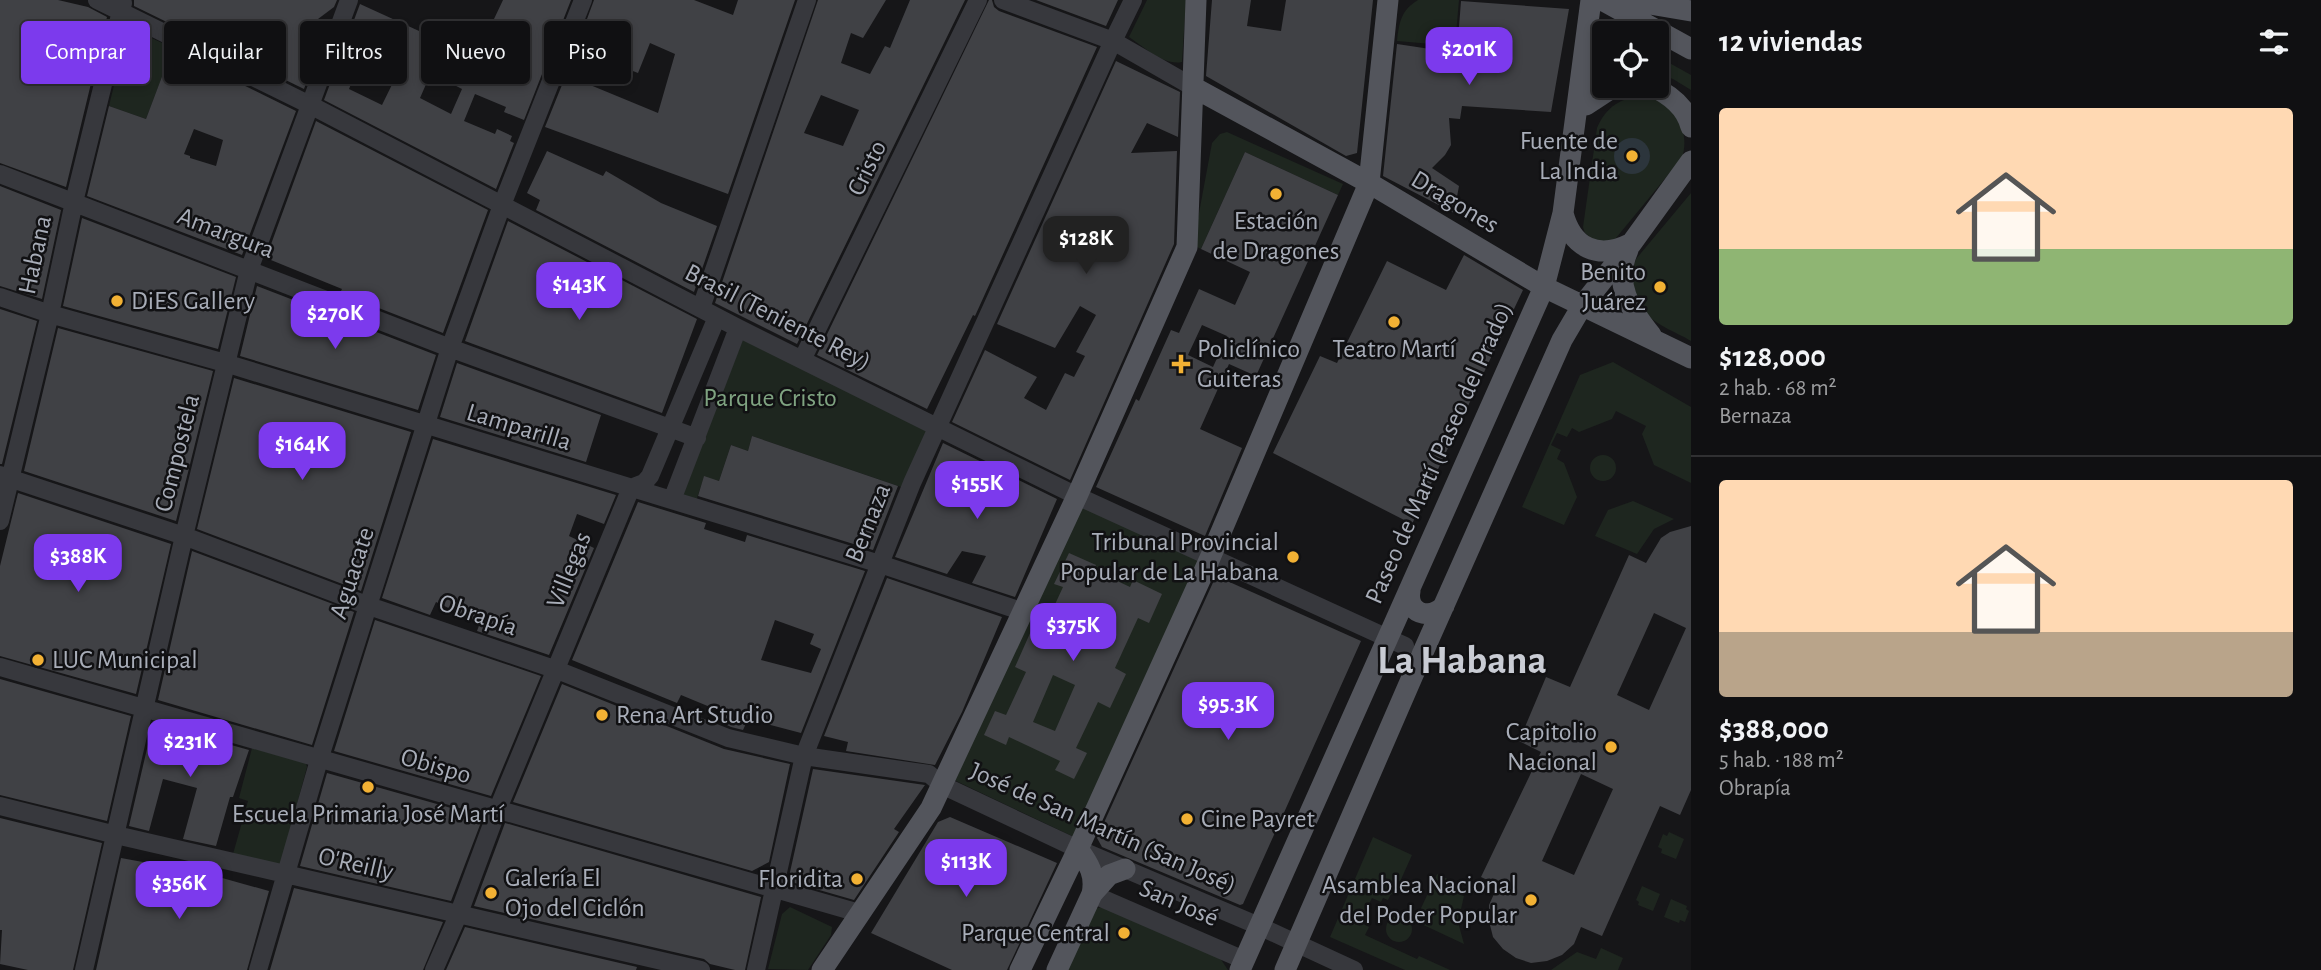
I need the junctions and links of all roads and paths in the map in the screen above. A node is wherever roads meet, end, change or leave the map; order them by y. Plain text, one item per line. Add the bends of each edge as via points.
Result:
1 (97, 0) edge
2 (349, 0) edge
3 (583, 0) edge
4 (807, 0) edge
5 (978, 0) edge
6 (1003, 0) edge
7 (1133, 0) edge
8 (1196, 0) edge
9 (1591, 0) edge
10 (1602, 0) edge
11 (1389, 2) edge
12 (1656, 3) edge
13 (122, 6) edge
14 (1691, 11) edge
15 (1627, 17) edge
16 (1112, 41) junction
17 (1691, 49) edge
18 (1193, 87) junction
19 (1592, 87) edge
20 (1669, 96) edge
21 (1596, 98) edge
22 (312, 106) junction
23 (1577, 113) junction
24 (1691, 127) edge
25 (1691, 160) edge
26 (0, 174) edge
27 (1369, 183) junction
28 (74, 202) junction
29 (502, 205) junction
30 (1563, 213) junction
31 (1631, 244) junction
32 (248, 270) junction
33 (1544, 287) junction
34 (0, 297) edge
35 (1582, 306) junction
36 (709, 312) junction
37 (50, 314) junction
38 (738, 328) junction
39 (1654, 339) junction
40 (1562, 340) junction
41 (450, 348) junction
42 (803, 358) junction
43 (1691, 358) edge
44 (226, 363) junction
45 (426, 426) junction
46 (937, 427) junction
47 (670, 428) junction
48 (697, 438) junction
49 (5, 477) edge
50 (631, 488) junction
51 (1077, 496) junction
52 (676, 501) junction
53 (0, 521) edge
54 (184, 536) junction
55 (1210, 558) junction
56 (880, 564) junction
57 (1409, 591) junction
58 (369, 606) junction
59 (1444, 606) junction
60 (1021, 611) junction
61 (1391, 646) junction
62 (0, 667) edge
63 (1416, 668) junction
64 (557, 670) junction
65 (145, 708) junction
66 (804, 756) junction
67 (319, 760) junction
68 (942, 785) junction
69 (0, 806) edge
70 (497, 811) junction
71 (116, 835) junction
72 (1078, 849) junction
73 (1125, 869) junction
74 (285, 875) junction
75 (775, 887) junction
76 (1092, 894) junction
77 (859, 913) junction
78 (459, 914) junction
79 (1250, 923) junction
80 (1297, 943) junction
81 (1242, 965) edge
82 (84, 970) edge
83 (258, 970) edge
84 (434, 970) edge
85 (701, 970) edge
86 (756, 970) edge
87 (822, 970) edge
88 (1020, 970) edge
89 (1057, 970) edge
90 (1285, 970) edge
91 (1354, 970) edge

1 - 13 street, Brasil (Teniente Rey)
2 - 22 street, Compostela
3 - 29 street, Aguacate
4 - 36 street, Villegas
5 - 42 street, Cristo
6 - 16 street
7 - 16 street, Bernaza
8 - 18 main road
9 - 23 main road
10 - 15 main road
11 - 27 main road
12 - 14 main road
12 - 15 main road
13 - 22 street, Brasil (Teniente Rey)
13 - 28 street, Habana
15 - 17 main road
16 - 18 street
16 - 46 street, Bernaza
18 - 27 main road, Dragones
18 - 51 main road via 1187,247
19 - 23 main road, Paseo de Martí (Paseo del Prado)
20 - 24 main road
21 - 23 main road
22 - 29 street, Brasil (Teniente Rey)
22 - 32 street, Compostela
23 - 30 main road, Paseo de Martí (Paseo del Prado)
25 - 31 main road
26 - 28 street, Amargura
27 - 33 main road, Dragones
27 - 55 main road
28 - 32 street, Amargura
28 - 37 street, Habana
29 - 36 street, Brasil (Teniente Rey)
29 - 41 street, Aguacate
30 - 31 main road via 1566,226 1583,245 1607,252
30 - 33 main road, Paseo de Martí (Paseo del Prado)
31 - 35 main road
31 - 39 main road via 1624,259 1625,293
32 - 41 street, Amargura
32 - 44 street, Compostela
33 - 35 main road, Dragones
33 - 57 main road, Paseo de Martí (Paseo del Prado)
34 - 37 street, Lamparilla
35 - 39 main road, Dragones
35 - 40 main road
36 - 38 street, Brasil (Teniente Rey)
36 - 47 street, Villegas
37 - 44 street, Lamparilla
37 - 49 street, Habana
38 - 42 street, Brasil (Teniente Rey)
38 - 48 street
39 - 40 main road via 1594,324
39 - 43 main road, Dragones
40 - 59 main road
41 - 45 street, Aguacate
41 - 47 street, Amargura
42 - 46 street, Brasil (Teniente Rey)
44 - 45 street, Lamparilla
44 - 54 street, Compostela
45 - 50 street, Lamparilla
45 - 58 street, Aguacate
46 - 51 street, Brasil (Teniente Rey)
46 - 56 street, Bernaza
47 - 48 street, Amargura
47 - 50 street, Villegas via 650,476
48 - 52 street
49 - 53 street, Habana
49 - 54 street, Obrapía
50 - 52 street, Lamparilla
50 - 64 street, Villegas
51 - 55 street, Brasil (Teniente Rey)
51 - 60 main road
52 - 56 street, Lamparilla
54 - 58 street, Obrapía
54 - 65 street, Compostela
55 - 61 street, Brasil (Teniente Rey)
55 - 72 main road
56 - 60 street, Lamparilla
56 - 66 street, Bernaza
57 - 59 main road via 1410,603 1418,612 1435,614
57 - 61 main road, Paseo de Martí (Paseo del Prado)
58 - 64 street, Obrapía
58 - 67 street, Aguacate
59 - 63 main road
60 - 68 main road
61 - 63 main road via 1414,655
61 - 79 main road, Paseo de Martí (Paseo del Prado)
62 - 65 street, Obispo
63 - 80 main road
64 - 66 street, Obrapía via 728,738
64 - 70 street, Villegas
65 - 67 street, Obispo
65 - 71 street, Compostela
66 - 68 street, Obrapía via 929,774
66 - 75 street, Bernaza
67 - 70 street, Obispo
67 - 74 street, Aguacate
68 - 72 street, José de San Martín (San José)
68 - 77 main road
69 - 71 street, O'Reilly
70 - 75 street, Obispo
70 - 78 street, Villegas
71 - 74 street, O'Reilly
71 - 82 street, Compostela
72 - 73 street, José de San Martín (San José)
72 - 76 main road via 1093,874
72 - 88 main road
73 - 76 main road via 1109,875
73 - 79 street, José de San Martín (San José)
74 - 78 street, O'Reilly
74 - 83 street, Aguacate
75 - 77 street, Obispo
75 - 86 street, Bernaza
76 - 81 street, San José
76 - 89 main road
77 - 87 main road
78 - 84 street, Villegas
78 - 85 street, O'Reilly
79 - 80 street, José de San Martín (San José)
79 - 81 main road, Paseo de Martí (Paseo del Prado)
80 - 90 main road
80 - 91 street, José de San Martín (San José)

